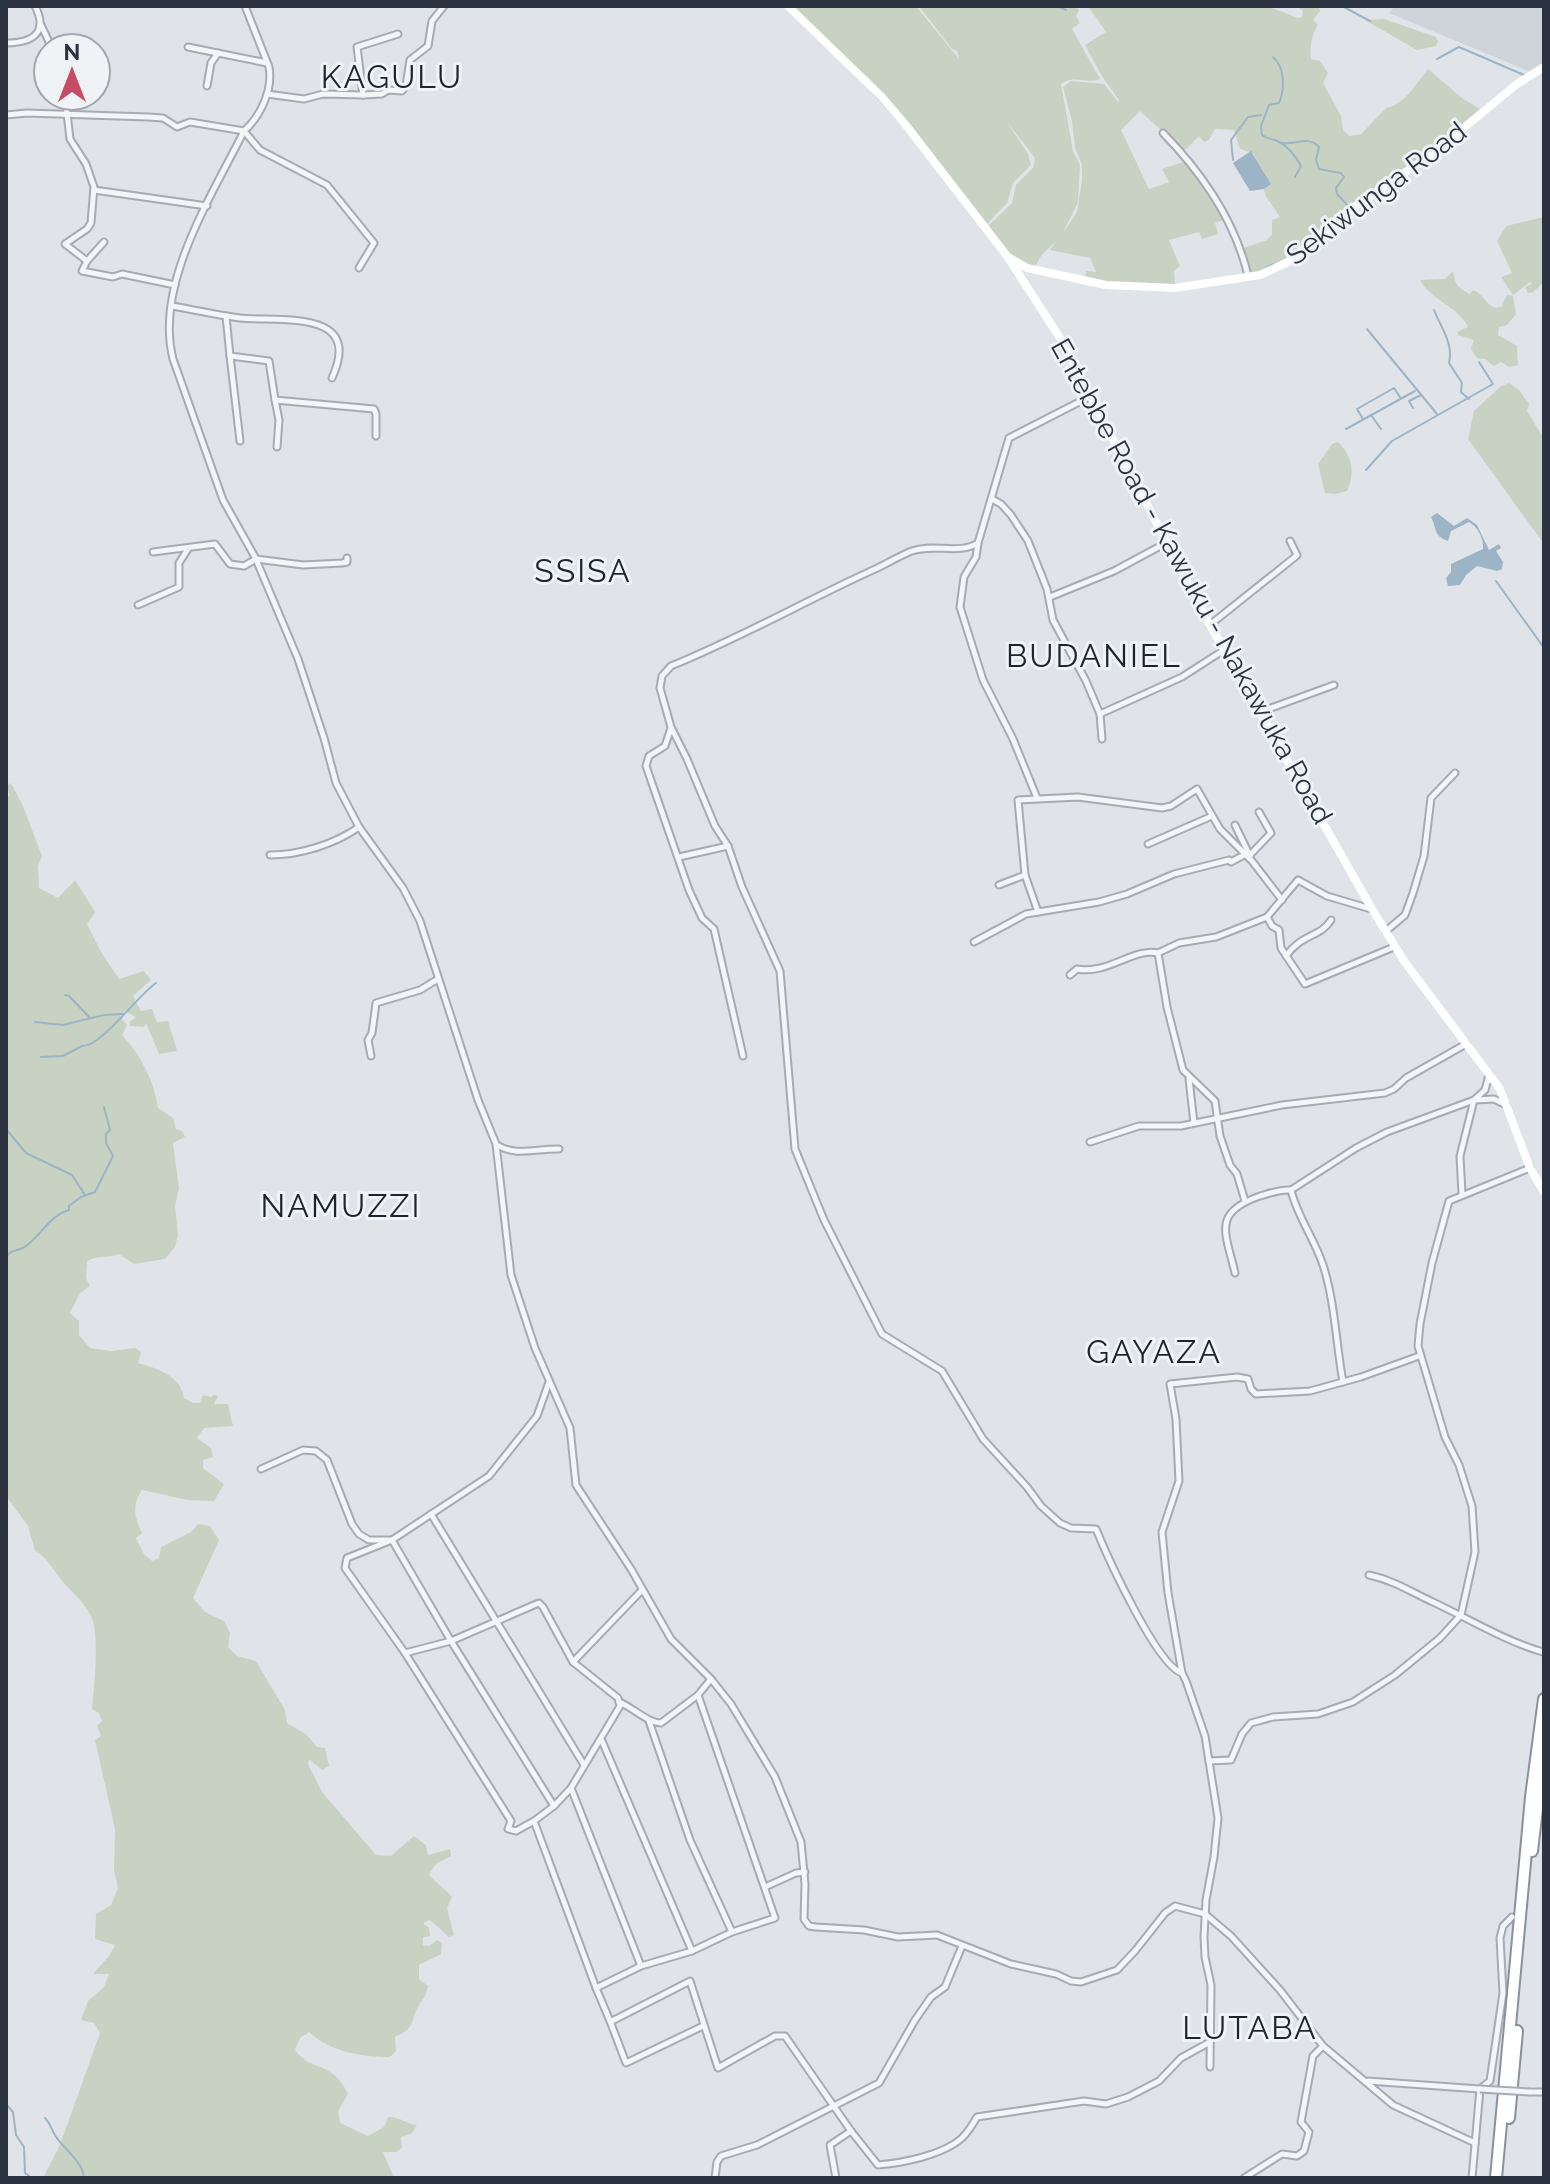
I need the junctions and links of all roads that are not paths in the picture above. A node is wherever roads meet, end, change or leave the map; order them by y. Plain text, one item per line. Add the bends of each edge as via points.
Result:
1 (35, 6) edge
2 (245, 6) edge
3 (444, 6) edge
4 (788, 6) edge
5 (40, 24) junction
6 (44, 32) edge
7 (398, 34) dead end
8 (6, 43) edge
9 (188, 47) dead end
10 (218, 53) junction
11 (268, 64) junction
12 (1544, 67) edge
13 (207, 86) dead end
14 (267, 94) junction
15 (363, 95) junction
16 (68, 112) edge
17 (6, 115) edge
18 (69, 116) junction
19 (244, 131) junction
20 (1163, 133) dead end
21 (94, 190) junction
22 (207, 206) junction
23 (104, 242) dead end
24 (1007, 256) junction
25 (87, 261) junction
26 (359, 268) dead end
27 (1032, 269) junction
28 (1248, 277) junction
29 (1025, 283) junction
30 (175, 285) junction
31 (172, 306) junction
32 (226, 316) junction
33 (230, 356) junction
34 (332, 378) dead end
35 (1089, 397) junction
36 (275, 400) junction
37 (376, 436) dead end
38 (240, 441) dead end
39 (277, 447) dead end
40 (992, 499) junction
41 (1290, 541) dead end
42 (978, 543) junction
43 (1166, 543) junction
44 (188, 548) junction
45 (153, 552) dead end
46 (347, 558) dead end
47 (256, 559) junction
48 (1050, 597) junction
49 (138, 605) dead end
50 (1210, 625) junction
51 (1225, 649) junction
52 (1334, 685) dead end
53 (1259, 712) junction
54 (1100, 714) junction
55 (671, 727) junction
56 (1102, 739) dead end
57 (1455, 773) dead end
58 (1037, 798) junction
59 (1259, 812) dead end
60 (1212, 816) junction
61 (1235, 825) dead end
62 (359, 827) junction
63 (1148, 844) dead end
64 (728, 846) junction
65 (270, 855) dead end
66 (679, 857) junction
67 (1249, 857) junction
68 (1025, 875) junction
69 (999, 885) dead end
70 (1282, 900) junction
71 (1372, 909) junction
72 (1038, 912) junction
73 (1267, 917) junction
74 (1331, 920) dead end
75 (1385, 932) junction
76 (974, 942) dead end
77 (1394, 947) junction
78 (1158, 953) junction
79 (1286, 956) junction
80 (1070, 975) dead end
81 (438, 979) junction
82 (1467, 1044) junction
83 (371, 1056) dead end
84 (743, 1056) dead end
85 (1489, 1072) junction
86 (1189, 1078) junction
87 (1474, 1100) junction
88 (1507, 1105) junction
89 (1218, 1119) junction
90 (1194, 1123) junction
91 (1090, 1142) dead end
92 (496, 1144) junction
93 (559, 1149) dead end
94 (1530, 1168) junction
95 (1291, 1190) junction
96 (1544, 1192) edge
97 (1462, 1194) junction
98 (1245, 1201) junction
99 (1235, 1273) dead end
100 (1419, 1356) junction
101 (550, 1381) junction
102 (1343, 1382) junction
103 (261, 1469) dead end
104 (431, 1514) junction
105 (392, 1540) junction
106 (1369, 1575) dead end
107 (642, 1590) junction
108 (1461, 1615) junction
109 (495, 1620) junction
110 (451, 1641) junction
111 (1543, 1652) edge
112 (405, 1653) junction
113 (573, 1662) junction
114 (1182, 1673) junction
115 (711, 1679) junction
116 (698, 1695) junction
117 (1544, 1699) edge
118 (619, 1702) junction
119 (649, 1721) junction
120 (601, 1740) junction
121 (1544, 1750) edge
122 (1209, 1761) junction
123 (584, 1765) junction
124 (571, 1788) junction
125 (554, 1806) junction
126 (534, 1821) junction
127 (805, 1872) junction
128 (765, 1887) junction
129 (1205, 1914) junction
130 (1512, 1917) dead end
131 (732, 1932) junction
132 (962, 1946) junction
133 (692, 1951) junction
134 (641, 1966) junction
135 (596, 1988) junction
136 (610, 2021) junction
137 (703, 2026) junction
138 (1210, 2042) junction
139 (1323, 2046) junction
140 (1210, 2067) dead end
141 (1367, 2081) junction
142 (1480, 2089) junction
143 (1544, 2092) edge
144 (834, 2106) junction
145 (851, 2131) junction
146 (1475, 2143) junction
147 (715, 2178) edge
148 (836, 2178) edge
149 (1244, 2178) edge
150 (1472, 2178) edge
151 (1496, 2178) edge
152 (1503, 2178) edge

1 - 5 street
2 - 11 street
3 - 15 street via 432,21 428,46 410,60 405,88
4 - 24 main road, Entebbe Road - Kawuku - Nakawuka Road via 881,96
5 - 6 street
5 - 8 street via 26,41
7 - 15 street via 357,47
9 - 10 street
10 - 11 street
10 - 13 street
11 - 14 street
12 - 28 main road, Sekiwunga Road via 1288,262
14 - 15 street via 304,99
14 - 19 street
16 - 18 street
17 - 18 street
18 - 19 street via 163,118 177,127 190,122
18 - 21 street via 70,139
19 - 22 street
19 - 26 street via 260,150 320,179 341,200 374,243
20 - 28 street via 1212,190
21 - 22 street
21 - 25 street via 91,223 65,244
22 - 30 street
23 - 25 street
24 - 27 main road, Sekiwunga Road
24 - 29 main road, Entebbe Road - Kawuku - Nakawuka Road
25 - 30 street via 85,272
27 - 28 main road, Sekiwunga Road via 1144,288
27 - 29 main road
29 - 35 main road, Entebbe Road - Kawuku - Nakawuka Road
30 - 31 street
31 - 32 street
31 - 47 street via 171,351 182,389 223,500
32 - 33 street
32 - 34 street via 325,326 333,332 338,350
33 - 36 street via 269,361
33 - 38 street
35 - 40 street via 1009,438
35 - 43 main road, Entebbe Road - Kawuku - Nakawuka Road
36 - 37 street via 374,409
36 - 39 street
40 - 42 street
40 - 48 street via 1011,515 1028,541
41 - 50 street via 1297,555
42 - 55 street via 964,549 911,551 671,666 660,688
42 - 58 street via 964,577 960,607 983,680
43 - 48 street
43 - 50 main road, Entebbe Road - Kawuku - Nakawuka Road
44 - 45 street
44 - 47 street via 215,544 230,564 240,566
44 - 49 street via 179,563 179,587
46 - 47 street via 342,563 303,565
47 - 62 street via 298,659 336,783
48 - 54 street via 1053,620
50 - 51 main road, Entebbe Road - Kawuku - Nakawuka Road
51 - 53 main road, Entebbe Road - Kawuku - Nakawuka Road
51 - 54 street via 1182,677
52 - 53 street
53 - 71 main road, Entebbe Road - Kawuku - Nakawuka Road
54 - 56 street
55 - 64 street
55 - 66 street via 665,746 649,756 646,766
57 - 75 street via 1431,798 1424,856 1405,915
58 - 60 street via 1078,797 1162,808 1197,789
58 - 68 street via 1018,800
59 - 67 street via 1271,833
60 - 63 street
60 - 67 street
61 - 67 street
62 - 65 street via 313,848
62 - 81 street via 409,899
64 - 66 street
64 - 114 street via 783,982 796,1157 876,1324 889,1339 942,1371 983,1439 1041,1506 1065,1526 1096,1529 1132,1604 1164,1657
66 - 84 street via 701,916 714,929
67 - 70 street
67 - 72 street via 1174,874 1099,902
68 - 69 street
68 - 72 street
70 - 71 street via 1301,880 1327,896
70 - 73 street
71 - 75 main road, Entebbe Road - Kawuku - Nakawuka Road
72 - 76 street
73 - 78 street
73 - 79 street via 1279,930
74 - 79 street via 1294,944
75 - 77 main road, Entebbe Road - Kawuku - Nakawuka Road
77 - 79 street via 1307,985
77 - 82 main road, Entebbe Road - Kawuku - Nakawuka Road
78 - 80 street via 1093,972 1077,969
78 - 86 street via 1177,1050
81 - 83 street via 375,1005 368,1040
81 - 92 street
82 - 85 main road, Entebbe Road - Kawuku - Nakawuka Road
82 - 89 street via 1385,1093
85 - 87 street via 1485,1090
85 - 88 main road, Entebbe Road - Kawuku - Nakawuka Road
86 - 89 street via 1214,1099
86 - 90 street
87 - 88 street
87 - 95 street via 1376,1137
87 - 97 street via 1460,1156
88 - 94 main road, Entebbe Road - Kawuku - Nakawuka Road
89 - 90 street
89 - 98 street
90 - 91 street via 1130,1128
92 - 93 street via 514,1151
92 - 101 street via 511,1275
94 - 96 main road, Entebbe Road - Kawuku - Nakawuka Road
94 - 97 street
95 - 98 street
95 - 102 street via 1323,1265
97 - 100 street via 1445,1210 1420,1324
98 - 99 street via 1230,1213 1224,1231
100 - 102 street
100 - 108 street via 1472,1506 1475,1552
101 - 104 street via 537,1416 504,1461
101 - 107 street via 570,1428 576,1485
102 - 114 street via 1310,1391 1256,1394 1243,1377 1170,1384 1179,1481 1162,1532
103 - 105 street via 303,1450 316,1451 327,1460 359,1534 369,1540
104 - 105 street
104 - 109 street
105 - 110 street
105 - 112 street via 347,1558 344,1565
106 - 108 street via 1391,1580
107 - 113 street
107 - 115 street via 671,1639
108 - 111 street
108 - 122 street via 1370,1693 1318,1714 1251,1723 1231,1760
109 - 110 street
109 - 113 street via 539,1603
109 - 123 street
110 - 112 street
110 - 125 street
112 - 126 street via 511,1821 508,1829 516,1831
113 - 118 street
114 - 122 street
115 - 116 street
115 - 127 street via 785,1796
116 - 119 street via 664,1722
116 - 128 street
117 - 151 highway
118 - 119 street
118 - 120 street
119 - 131 street via 690,1840
120 - 123 street
120 - 133 street
121 - 152 highway
122 - 129 street via 1218,1828
123 - 124 street
124 - 125 street
124 - 134 street
125 - 126 street
126 - 135 street
127 - 128 street
127 - 132 street via 804,1919 809,1926 898,1937 937,1935
128 - 131 street via 775,1918
129 - 132 street via 1171,1907 1117,1970 1081,1982
129 - 138 street
129 - 139 street via 1280,1990
130 - 142 street via 1500,1938 1503,1993 1490,2081
131 - 133 street
132 - 144 street via 945,1987 915,2020 879,2083
133 - 134 street
134 - 135 street
135 - 136 street
136 - 137 street via 626,2063
136 - 137 street via 690,1981
137 - 144 street via 718,2068 775,2036 785,2036
138 - 140 street
138 - 145 street via 1128,2097 1106,2104 1084,2101 977,2117 961,2139 899,2162 878,2165
139 - 141 street
139 - 149 street via 1313,2056 1301,2122 1309,2132 1304,2151 1297,2156 1282,2154
141 - 142 street
141 - 146 street via 1400,2109
142 - 143 street, bridge
142 - 146 street
144 - 145 street
144 - 147 street via 757,2145 721,2156
145 - 148 street via 830,2145
146 - 150 street

